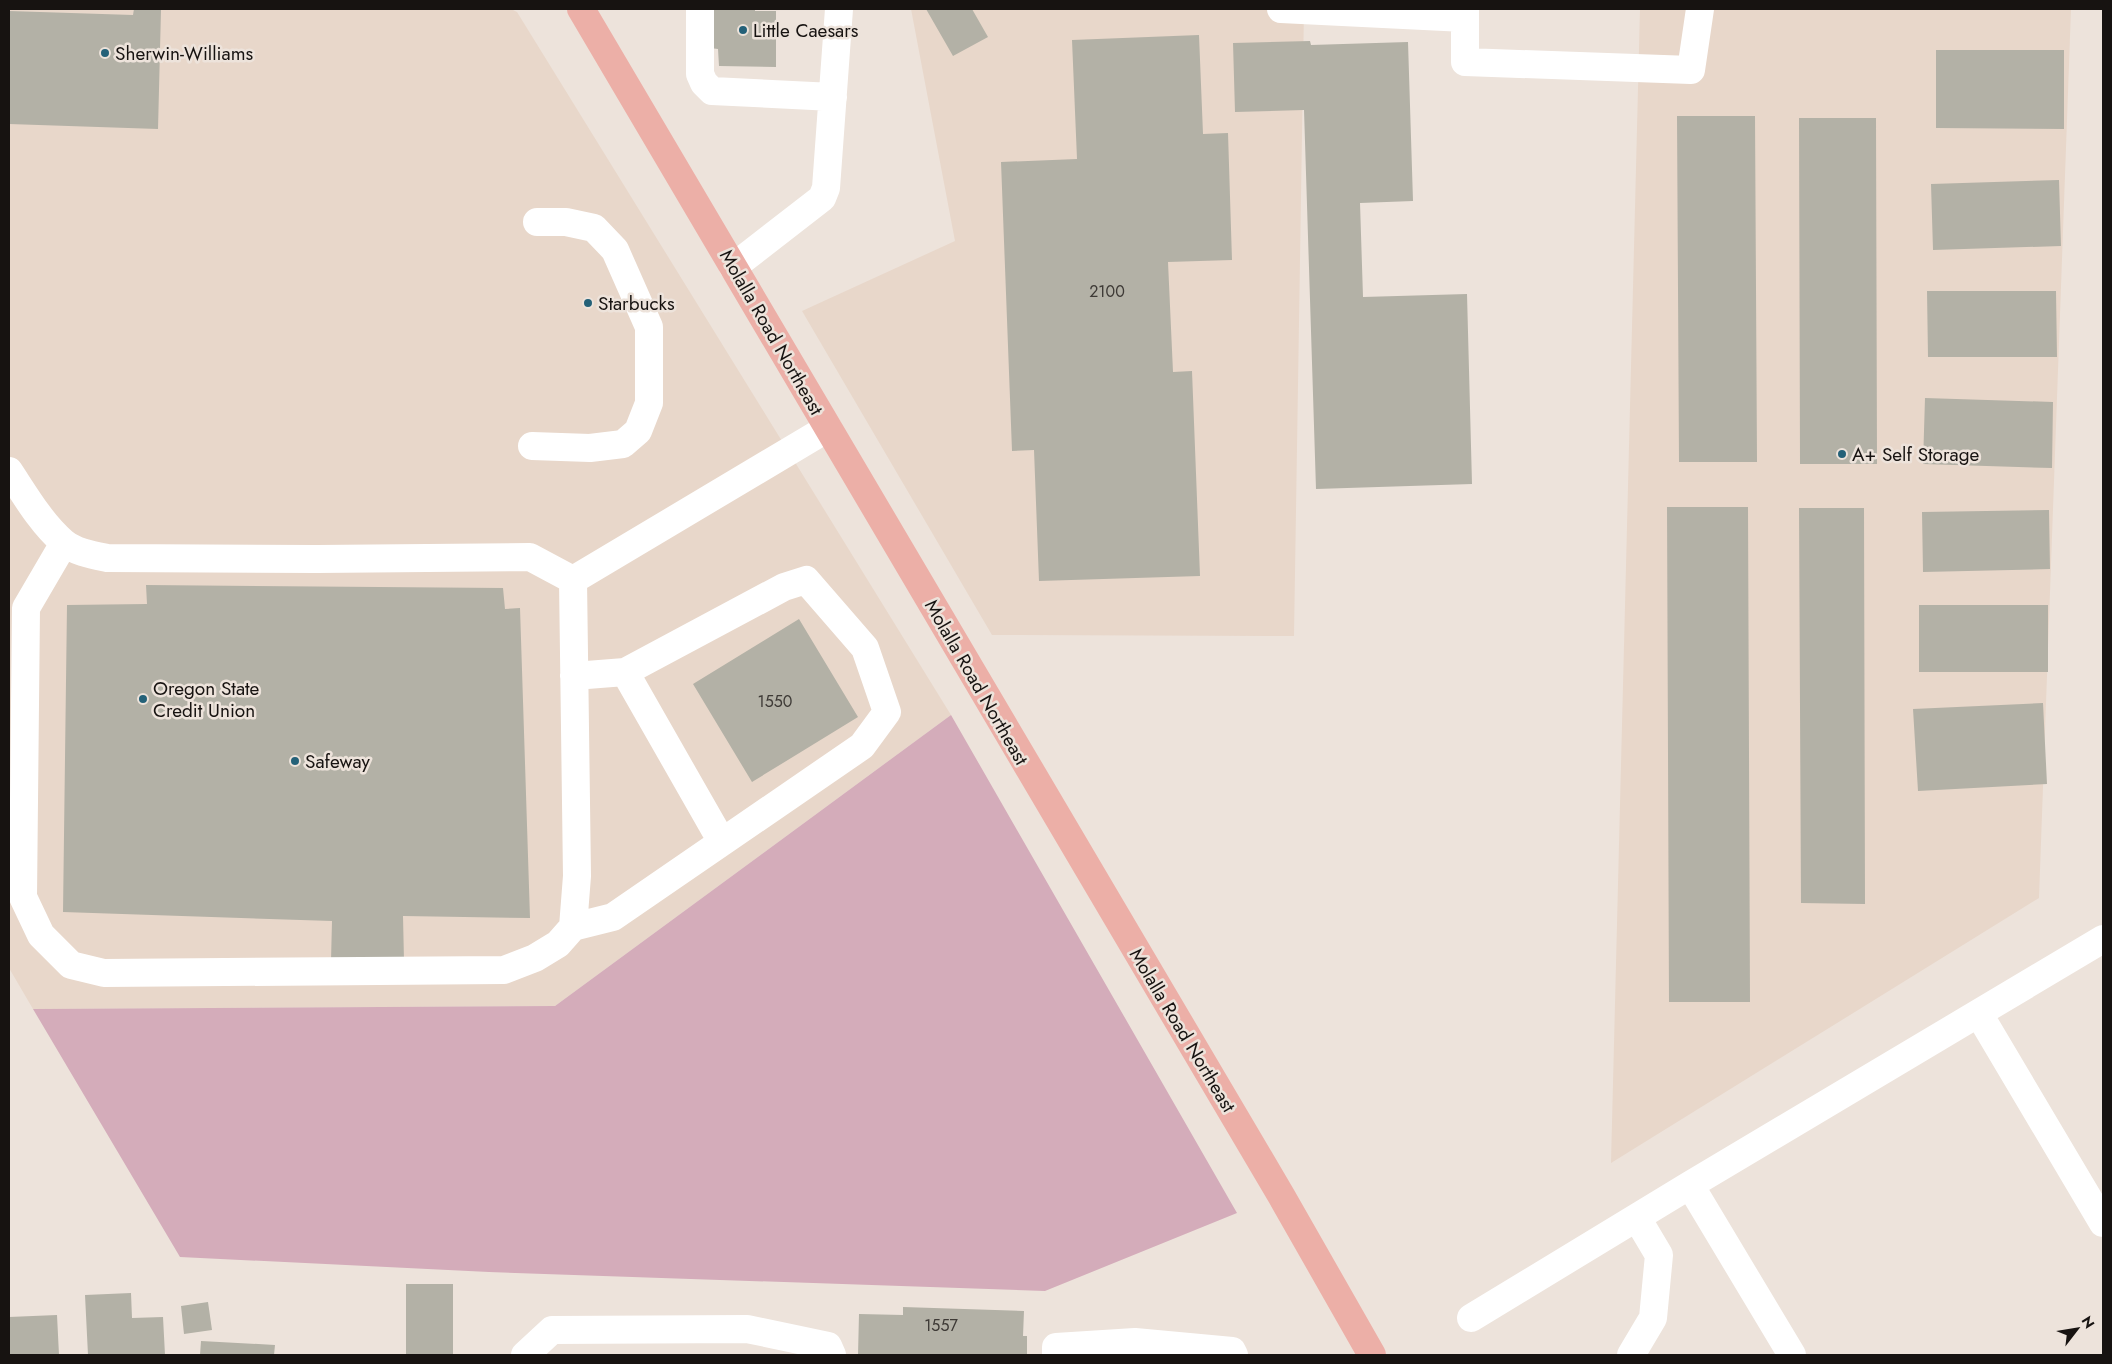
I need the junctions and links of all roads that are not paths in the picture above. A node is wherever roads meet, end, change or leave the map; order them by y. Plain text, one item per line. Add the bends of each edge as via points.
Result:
1 (580, 9) edge
2 (700, 9) edge
3 (839, 9) edge
4 (1281, 9) edge
5 (1700, 9) edge
6 (1465, 13) edge
7 (832, 97) junction
8 (537, 222) dead end
9 (733, 266) junction
10 (828, 428) junction
11 (532, 446) dead end
12 (9, 471) edge
13 (64, 543) junction
14 (573, 580) junction
15 (625, 672) junction
16 (574, 676) junction
17 (722, 842) junction
18 (573, 927) junction
19 (2103, 939) edge
20 (1979, 1014) junction
21 (1690, 1185) junction
22 (1637, 1218) junction
23 (2103, 1223) edge
24 (1471, 1318) dead end
25 (525, 1355) edge
26 (832, 1355) edge
27 (1056, 1355) edge
28 (1234, 1355) edge
29 (1372, 1355) edge
30 (1631, 1355) edge
31 (1792, 1355) edge

1 - 9 main road, Molalla Road Northeast
2 - 7 lane via 700,74 712,90
3 - 7 lane
4 - 6 lane
5 - 6 lane via 1691,70 1465,62
7 - 9 lane via 826,188 822,198
8 - 11 lane via 566,222 594,228 615,250 649,327 649,403 638,432 624,444 590,448
9 - 10 main road, Molalla Road Northeast
10 - 14 lane
10 - 29 main road, Molalla Road Northeast
12 - 13 lane via 47,525
13 - 14 lane via 86,554 107,558 530,557
13 - 18 lane via 26,608 23,897 41,935 71,965 104,973 504,970 535,958 558,944
14 - 16 lane
15 - 16 lane
15 - 17 lane
15 - 17 lane via 784,587 806,580 865,648 887,712 862,746
16 - 18 lane via 577,876
17 - 18 lane via 613,917
19 - 20 lane
20 - 21 lane
20 - 23 lane
21 - 22 lane
21 - 31 lane
22 - 24 lane
22 - 30 lane via 1659,1255 1653,1318
25 - 26 lane via 552,1330 747,1329 828,1346
27 - 28 lane via 1056,1347 1135,1342 1232,1351

